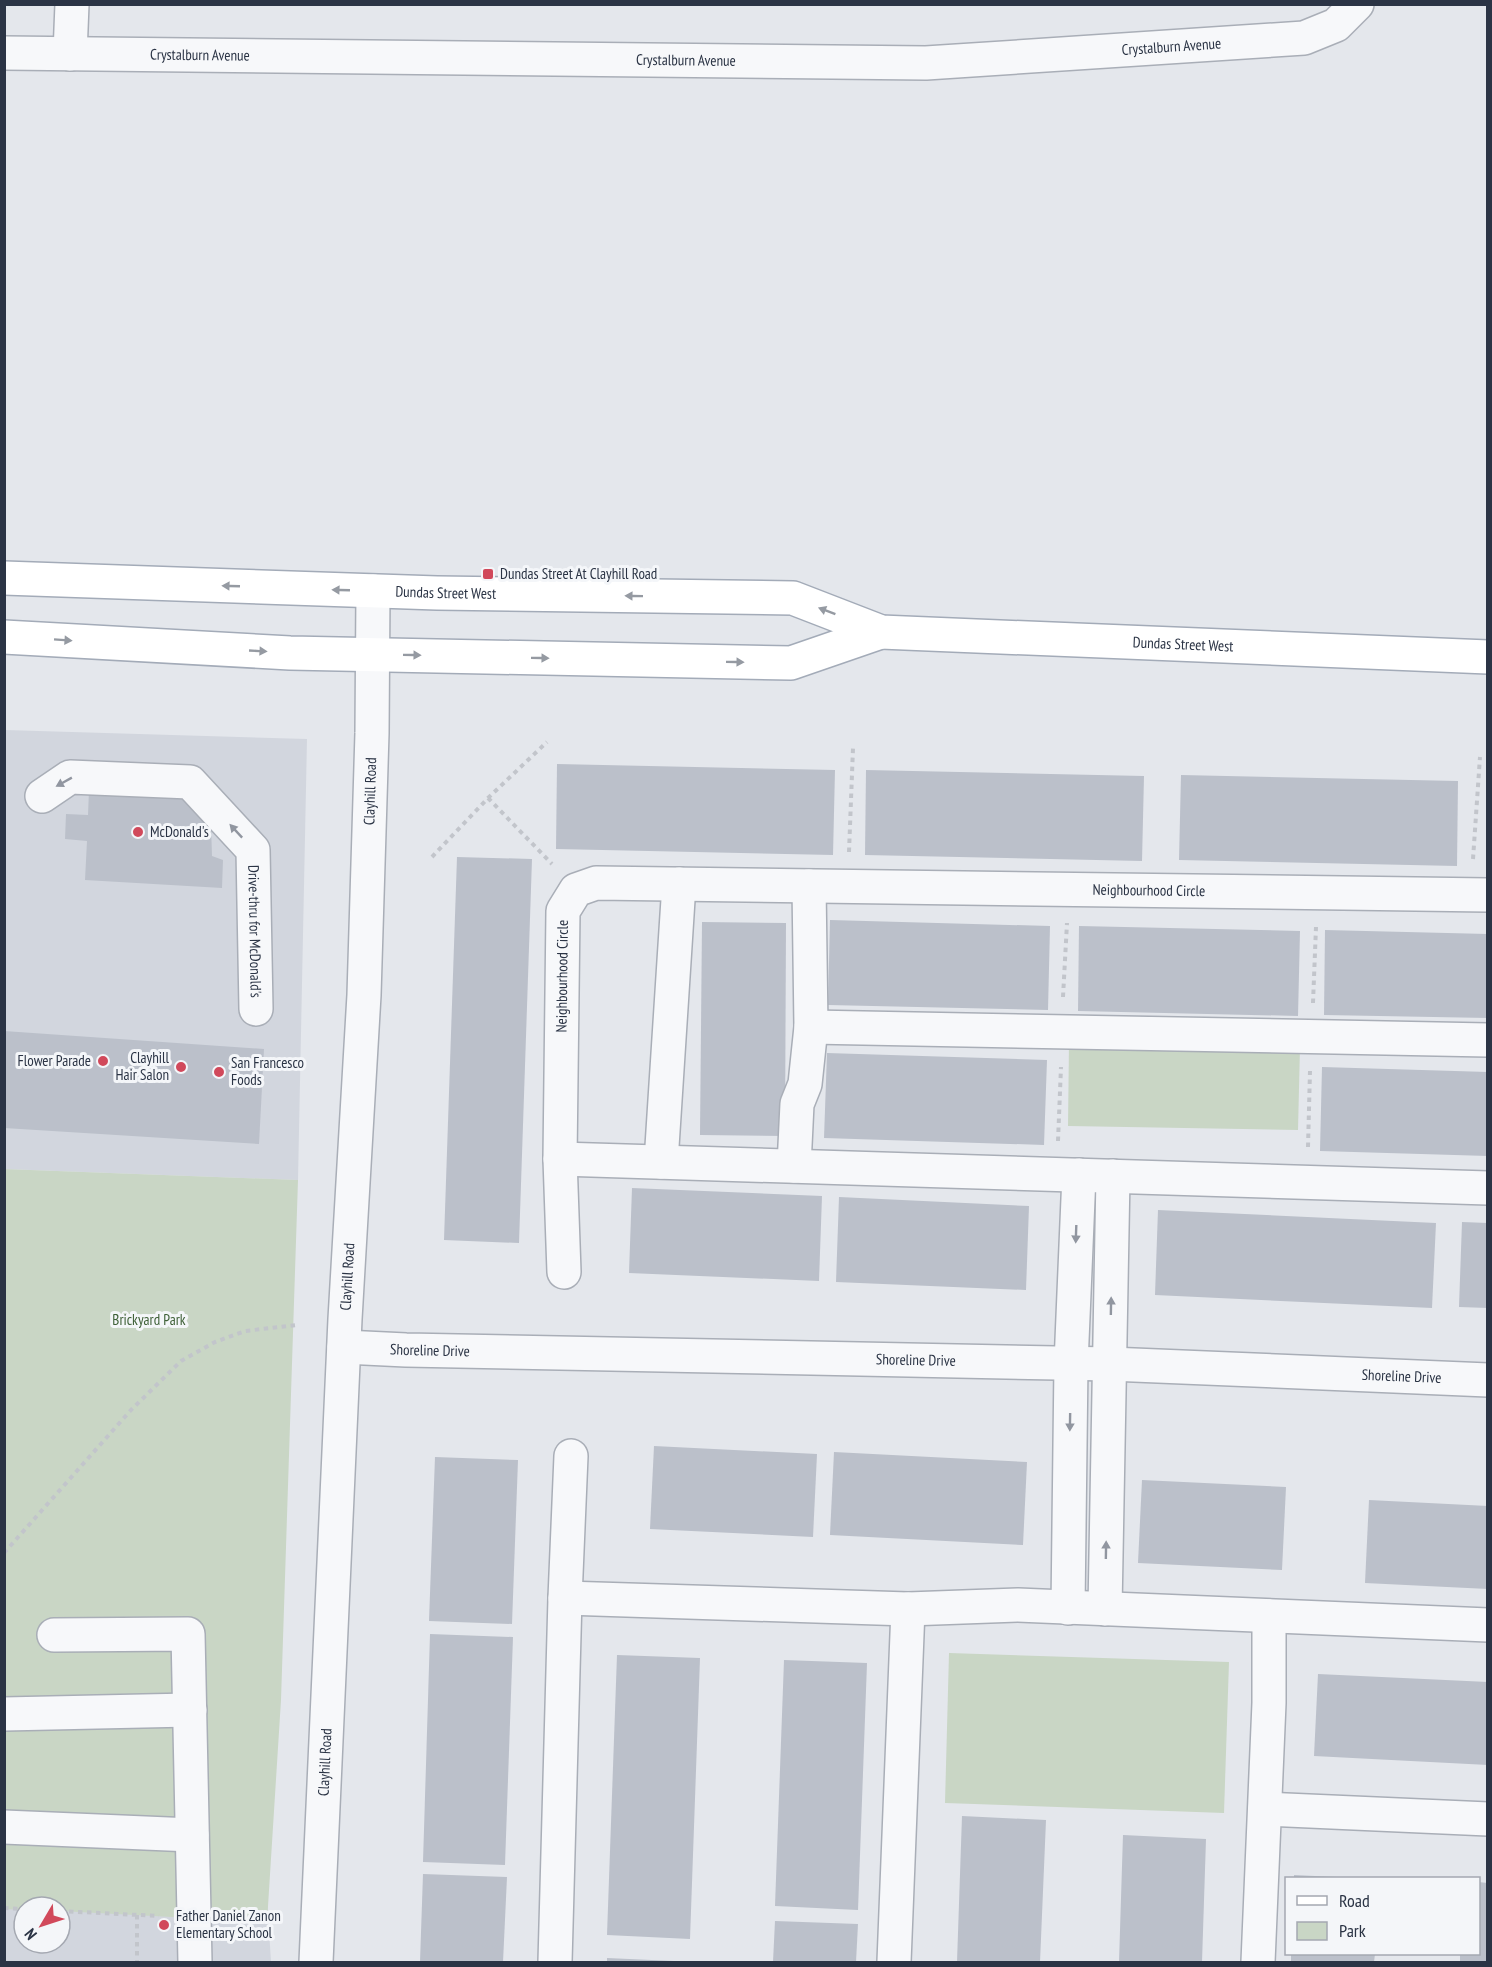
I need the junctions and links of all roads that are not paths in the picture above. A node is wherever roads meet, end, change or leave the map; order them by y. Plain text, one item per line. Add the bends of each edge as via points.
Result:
1 (72, 4) edge
2 (1357, 4) edge
3 (4, 53) edge
4 (70, 54) junction
5 (4, 578) edge
6 (374, 591) junction
7 (881, 632) junction
8 (4, 637) edge
9 (373, 654) junction
10 (1488, 657) edge
11 (42, 796) dead end
12 (679, 884) junction
13 (810, 886) junction
14 (1479, 895) edge
15 (256, 1009) dead end
16 (811, 1027) junction
17 (1488, 1040) edge
18 (560, 1159) junction
19 (661, 1162) junction
20 (794, 1166) junction
21 (1067, 1175) junction
22 (1113, 1176) junction
23 (1488, 1188) edge
24 (564, 1272) dead end
25 (344, 1347) junction
26 (1071, 1364) junction
27 (1110, 1364) junction
28 (1488, 1380) edge
29 (572, 1456) dead end
30 (565, 1598) junction
31 (1068, 1608) junction
32 (908, 1609) junction
33 (1105, 1609) junction
34 (1269, 1616) junction
35 (1488, 1625) edge
36 (54, 1635) dead end
37 (190, 1710) junction
38 (4, 1713) edge
39 (1265, 1809) junction
40 (1488, 1819) edge
41 (4, 1827) edge
42 (192, 1835) junction
43 (195, 1962) edge
44 (316, 1962) edge
45 (555, 1962) edge
46 (894, 1962) edge
47 (1258, 1962) edge

1 - 4 street
2 - 4 street, Crystalburn Avenue via 1336,25 1304,38 926,63
3 - 4 street, Crystalburn Avenue
6 -> 5 main road, Dundas Street West
7 -> 6 main road, Dundas Street West via 793,598
6 - 9 street, Clayhill Road
9 -> 7 main road, Dundas Street West via 791,663
7 - 10 main road, Dundas Street West
8 -> 9 main road, Dundas Street West
9 - 25 street, Clayhill Road via 364,995
15 -> 11 street, Drive-thru for McDonald's via 253,850 190,782 70,777
12 - 13 street, Neighbourhood Circle
12 - 18 street, Neighbourhood Circle via 596,882 576,890 563,911
12 - 19 street
13 - 14 street, Neighbourhood Circle
13 - 16 street
16 - 17 street
16 - 20 street via 805,1084 797,1104
18 - 19 street
18 - 24 street, Neighbourhood Circle
19 - 20 street
20 - 21 street
21 - 22 street
21 -> 26 street
22 - 23 street
27 -> 22 street
25 - 26 street, Shoreline Drive
25 - 44 street, Clayhill Road
26 - 27 street, Shoreline Drive
26 -> 31 street
27 - 28 street, Shoreline Drive
33 -> 27 street
29 - 30 street
30 - 32 street
30 - 45 street
31 - 32 street via 1018,1605
31 - 33 street
32 - 46 street
33 - 34 street
34 - 35 street
34 - 39 street
36 - 37 street via 188,1634
37 - 38 street
37 - 42 street
39 - 40 street
39 - 47 street
41 - 42 street
42 - 43 street

